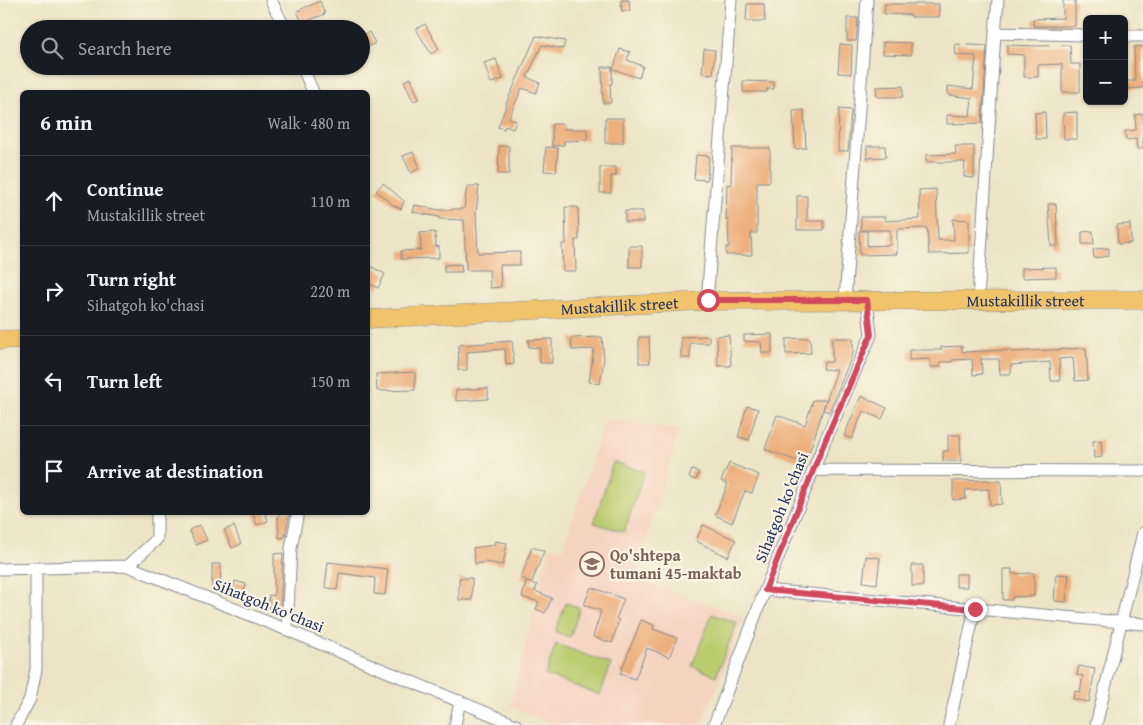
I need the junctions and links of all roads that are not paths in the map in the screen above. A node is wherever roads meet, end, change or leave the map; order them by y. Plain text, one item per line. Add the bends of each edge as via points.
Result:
1 (272, 0) edge
2 (731, 0) edge
3 (867, 0) edge
4 (998, 0) edge
5 (280, 20) edge
6 (995, 33) junction
7 (1083, 35) edge
8 (1128, 36) edge
9 (1143, 36) edge
10 (306, 75) edge
11 (313, 90) edge
12 (708, 300) junction
13 (845, 300) junction
14 (867, 300) junction
15 (978, 300) junction
16 (1143, 300) edge
17 (370, 319) edge
18 (20, 339) edge
19 (0, 340) edge
20 (813, 470) junction
21 (1143, 471) edge
22 (156, 515) edge
23 (297, 515) edge
24 (1143, 533) edge
25 (128, 566) junction
26 (36, 568) junction
27 (0, 569) edge
28 (765, 590) junction
29 (975, 609) junction
30 (1122, 622) junction
31 (1143, 624) edge
32 (287, 630) junction
33 (460, 701) junction
34 (16, 725) edge
35 (455, 725) edge
36 (516, 725) edge
37 (714, 725) edge
38 (949, 725) edge
39 (1096, 725) edge

1 - 5 street
2 - 12 street
3 - 13 street
4 - 6 street
6 - 7 street
6 - 15 street
8 - 9 street
10 - 11 street
12 - 13 main road, Mustakillik street
12 - 17 main road, Mustakillik street
13 - 14 main road, Mustakillik street
14 - 15 main road, Mustakillik street
14 - 20 street, Sihatgoh ko'chasi via 871,335
15 - 16 main road, Mustakillik street
18 - 19 main road
20 - 21 street
20 - 28 street, Sihatgoh ko'chasi
22 - 25 street via 157,538
23 - 32 street via 291,548
24 - 30 street
25 - 26 street, Sihatgoh ko'chasi
25 - 32 street, Sihatgoh ko'chasi
26 - 27 street, Sihatgoh ko'chasi
26 - 34 street via 36,669 30,698
28 - 29 street
28 - 37 street, Sihatgoh ko'chasi
29 - 30 street
29 - 38 street
30 - 31 street
30 - 39 street
32 - 33 street, Sihatgoh ko'chasi
33 - 35 street
33 - 36 street, Sihatgoh ko'chasi

